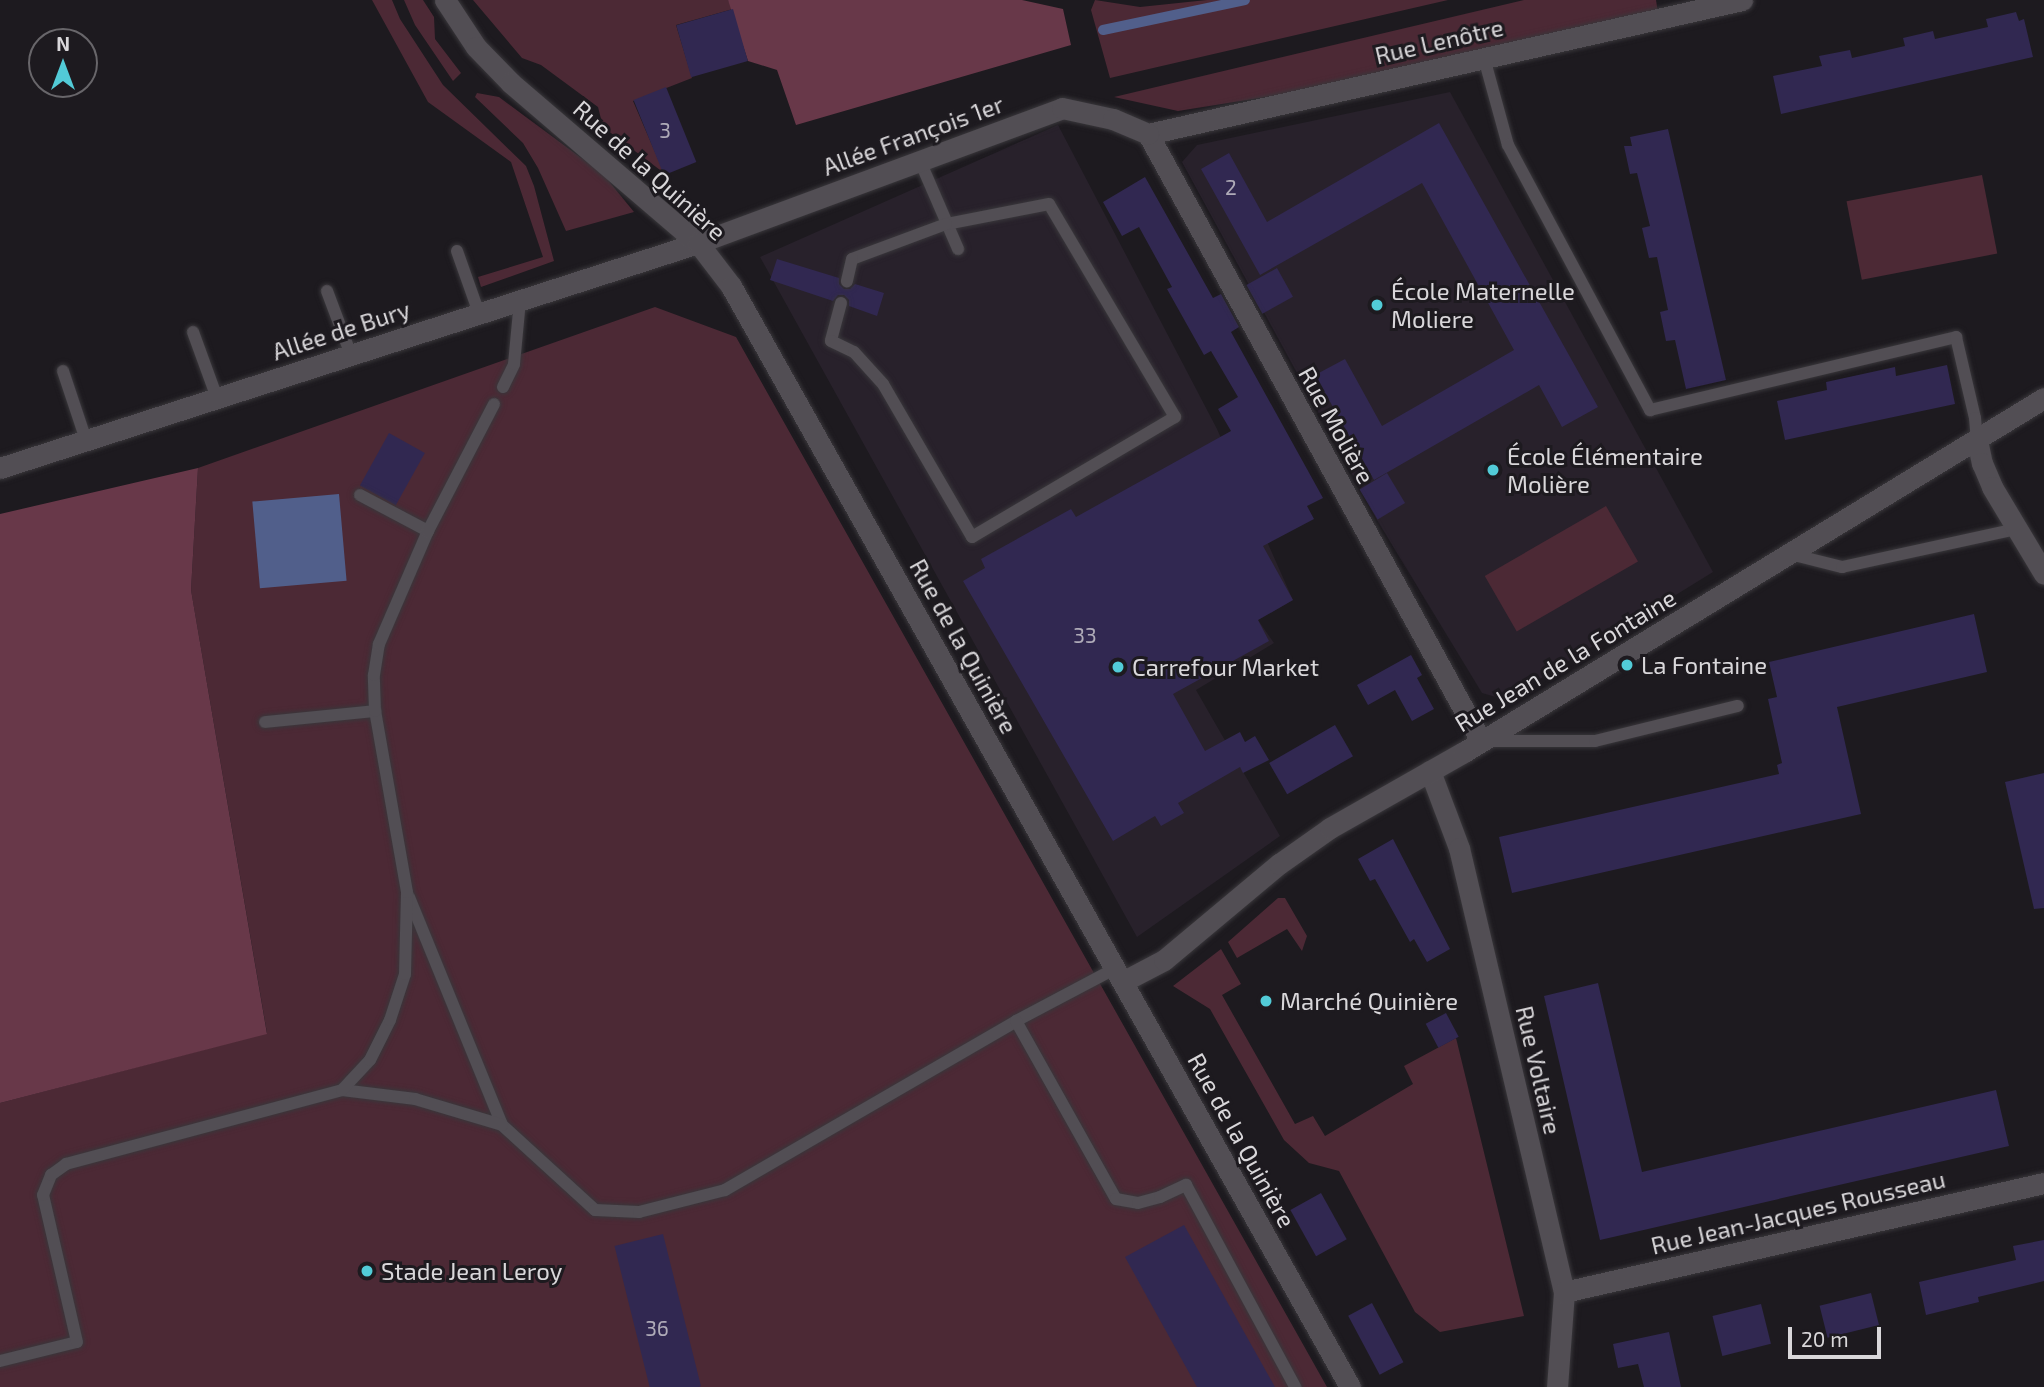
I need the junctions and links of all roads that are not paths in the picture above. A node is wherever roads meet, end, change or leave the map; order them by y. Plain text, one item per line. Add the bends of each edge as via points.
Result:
1 (445, 0) edge
2 (1742, 0) edge
3 (1484, 58) junction
4 (1148, 134) junction
5 (920, 161) junction
6 (946, 224) junction
7 (698, 243) junction
8 (958, 249) dead end
9 (457, 251) dead end
10 (847, 281) dead end
11 (327, 291) dead end
12 (520, 300) junction
13 (841, 303) dead end
14 (479, 313) junction
15 (193, 332) dead end
16 (351, 355) junction
17 (63, 371) dead end
18 (503, 387) dead end
19 (217, 398) junction
20 (2044, 398) edge
21 (494, 404) dead end
22 (86, 440) junction
23 (1977, 440) junction
24 (0, 468) edge
25 (360, 495) dead end
26 (2017, 529) junction
27 (428, 531) junction
28 (1790, 554) junction
29 (2044, 574) edge
30 (1738, 706) dead end
31 (375, 711) junction
32 (265, 722) dead end
33 (1480, 741) junction
34 (1430, 771) junction
35 (407, 892) junction
36 (1120, 974) junction
37 (1016, 1021) junction
38 (342, 1090) junction
39 (502, 1125) junction
40 (2044, 1183) edge
41 (1564, 1292) junction
42 (0, 1361) edge
43 (1295, 1387) edge
44 (1350, 1387) edge
45 (1556, 1387) edge

1 - 7 street, Rue de la Quinière via 475,47 510,83
2 - 3 street, Rue Lenôtre
3 - 4 street, Rue Lenôtre
3 - 23 lane via 1508,145 1650,410 1956,337
4 - 5 street, Allée François 1er via 1112,119 1062,108
4 - 33 street, Rue Molière
5 - 6 lane
5 - 7 street, Allée François 1er
6 - 8 lane
6 - 10 lane via 852,260
6 - 13 lane via 1049,204 1175,417 972,537 883,384 854,352 831,341
7 - 12 street, Allée de Bury
7 - 36 street, Rue de la Quinière via 738,298
9 - 14 lane
11 - 16 lane
12 - 14 street, Allée de Bury
12 - 18 lane via 514,364
14 - 16 street, Allée de Bury
15 - 19 lane
16 - 19 street, Allée de Bury
17 - 22 lane
19 - 22 street, Allée de Bury
20 - 23 street, Rue Jean de la Fontaine
21 - 27 lane
22 - 24 street, Allée de Bury
23 - 26 street via 1992,487
23 - 28 street, Rue Jean de la Fontaine
25 - 27 lane
26 - 28 lane via 1842,567
26 - 29 street
27 - 31 lane via 379,644
28 - 33 street, Rue Jean de la Fontaine
30 - 33 lane via 1595,741
31 - 32 lane
31 - 35 lane
33 - 34 street, Rue Jean de la Fontaine
34 - 36 street, Rue Jean de la Fontaine via 1330,828 1279,864 1164,960
34 - 41 street, Rue Voltaire via 1460,848
35 - 38 lane via 405,974 390,1020 370,1060
35 - 39 lane
36 - 37 lane
36 - 44 street, Rue de la Quinière
37 - 39 lane via 725,1190 639,1212 595,1210
37 - 43 lane via 1116,1199 1138,1203 1186,1185
38 - 39 lane via 415,1099
38 - 42 lane via 66,1164 51,1175 43,1195 77,1342
40 - 41 street, Rue Jean-Jacques Rousseau
41 - 45 street, Rue Voltaire

